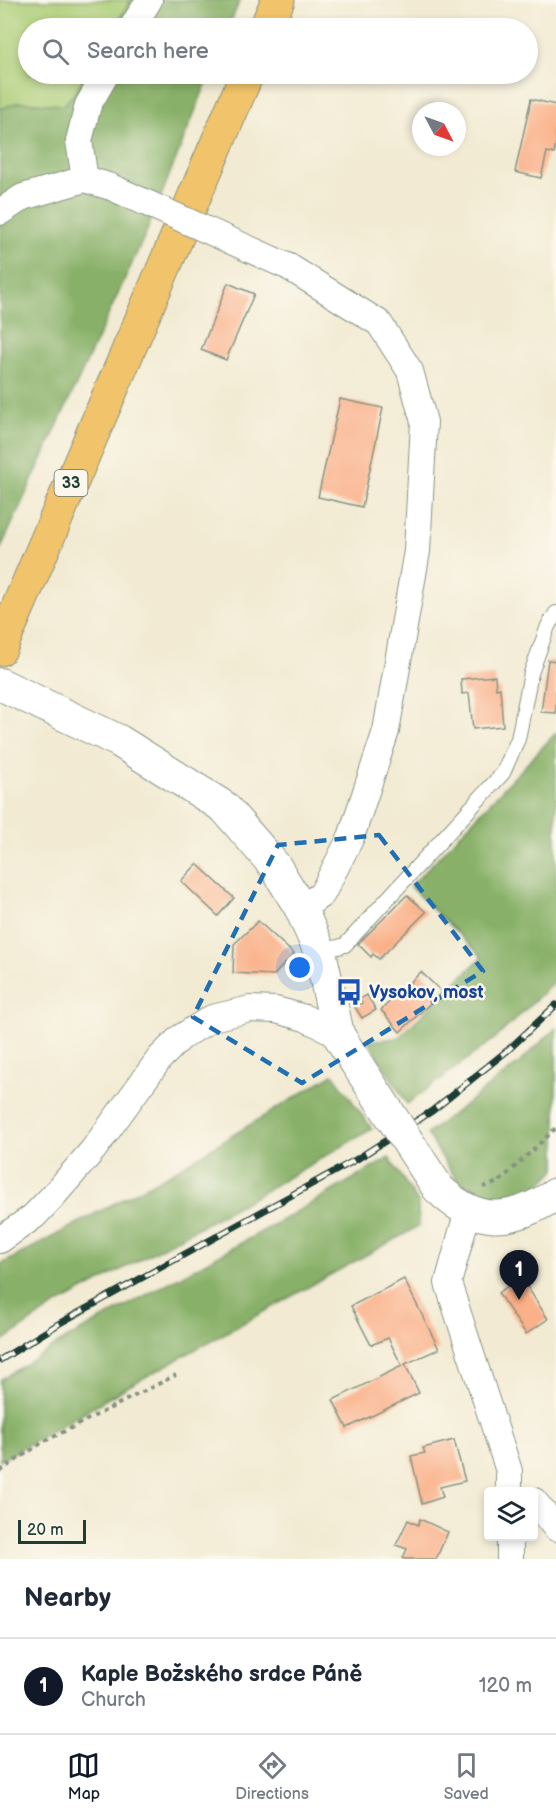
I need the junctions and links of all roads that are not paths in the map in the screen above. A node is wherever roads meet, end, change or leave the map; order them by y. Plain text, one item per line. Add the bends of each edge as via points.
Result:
1 (149, 0) edge
2 (278, 0) edge
3 (138, 18) edge
4 (270, 18) edge
5 (100, 84) edge
6 (243, 84) edge
7 (85, 179) junction
8 (0, 212) edge
9 (556, 613) edge
10 (0, 649) edge
11 (0, 684) edge
12 (301, 909) junction
13 (320, 952) junction
14 (344, 1043) junction
15 (556, 1194) edge
16 (451, 1198) junction
17 (0, 1240) edge
18 (509, 1481) edge
19 (538, 1506) edge
20 (556, 1528) edge
21 (510, 1541) edge
22 (510, 1559) edge

1 - 3 street
2 - 4 main road
5 - 7 street via 88,105 79,141
6 - 10 main road, 33
7 - 8 street via 23,197
7 - 12 street, bridge via 289,267 379,323 410,371 424,423 417,550 386,731 351,837 322,894
9 - 13 lane via 531,673 518,739 503,773 345,945
11 - 12 street via 118,741 224,807 275,866
12 - 13 street
13 - 14 street
14 - 16 street, bridge
14 - 17 street via 305,1018 276,1010 250,1009 212,1018 180,1038 160,1058 93,1150 53,1196 34,1216
15 - 16 street via 530,1210 495,1218 480,1215
16 - 18 street via 448,1283
19 - 20 street
21 - 22 street

